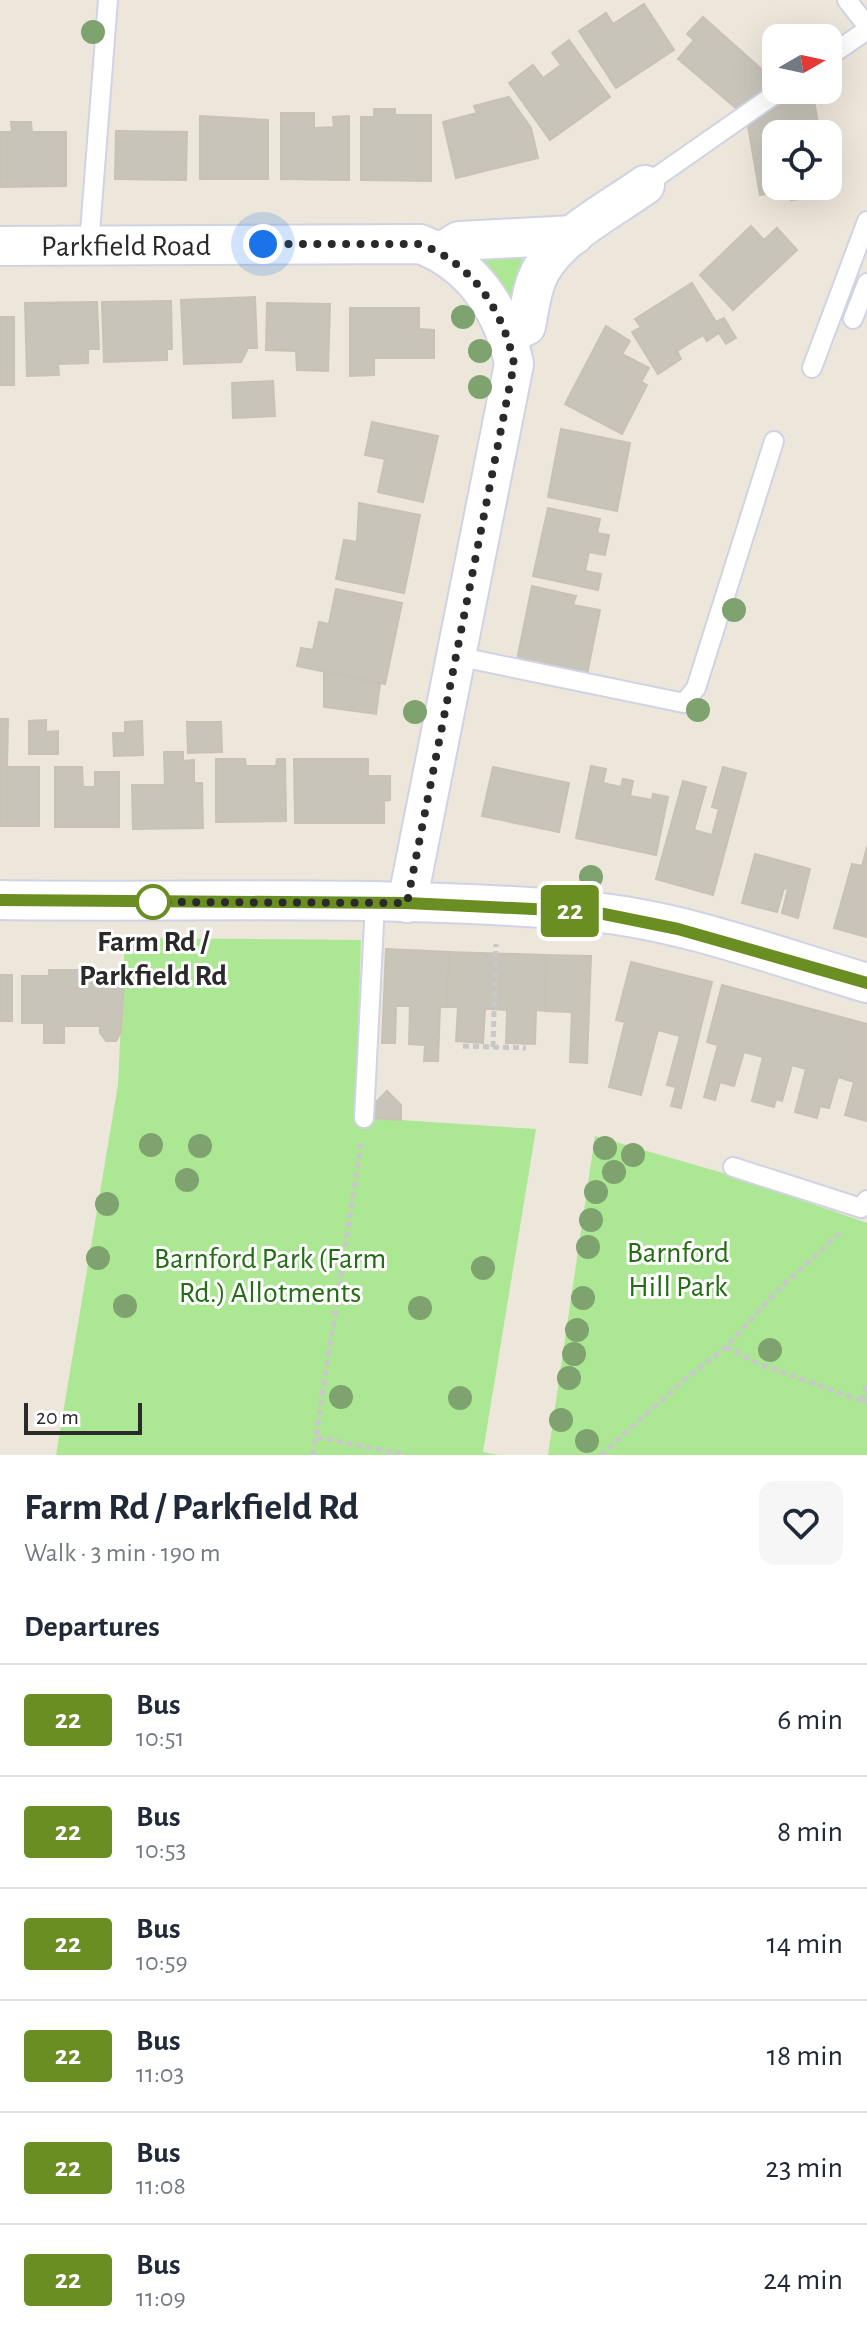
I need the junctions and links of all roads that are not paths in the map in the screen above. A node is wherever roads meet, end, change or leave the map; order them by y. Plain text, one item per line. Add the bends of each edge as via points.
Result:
1 (108, 0) edge
2 (847, 0) edge
3 (867, 28) edge
4 (842, 47) edge
5 (762, 103) edge
6 (645, 185) joint
7 (867, 221) edge
8 (574, 235) junction
9 (89, 245) junction
10 (0, 246) edge
11 (442, 252) junction
12 (867, 283) edge
13 (853, 319) dead end
14 (508, 334) junction
15 (812, 368) dead end
16 (774, 441) dead end
17 (456, 656) junction
18 (0, 900) edge
19 (391, 903) junction
20 (867, 983) edge
21 (364, 1118) road end
22 (733, 1167) dead end
23 (864, 1204) edge

1 - 9 lane
2 - 3 lane
3 - 4 lane
5 - 6 lane
6 - 8 street
7 - 15 lane
8 - 11 street, Parkfield Road via 459,241
8 - 14 street via 544,265 526,326
9 - 10 street, Parkfield Road
9 - 11 street, Parkfield Road via 420,244
11 - 14 street via 482,290
12 - 13 lane
14 - 17 street via 514,364
16 - 17 lane via 696,688 684,703
17 - 19 street
18 - 19 street
19 - 20 street via 594,912 678,929
19 - 21 lane
22 - 23 lane

